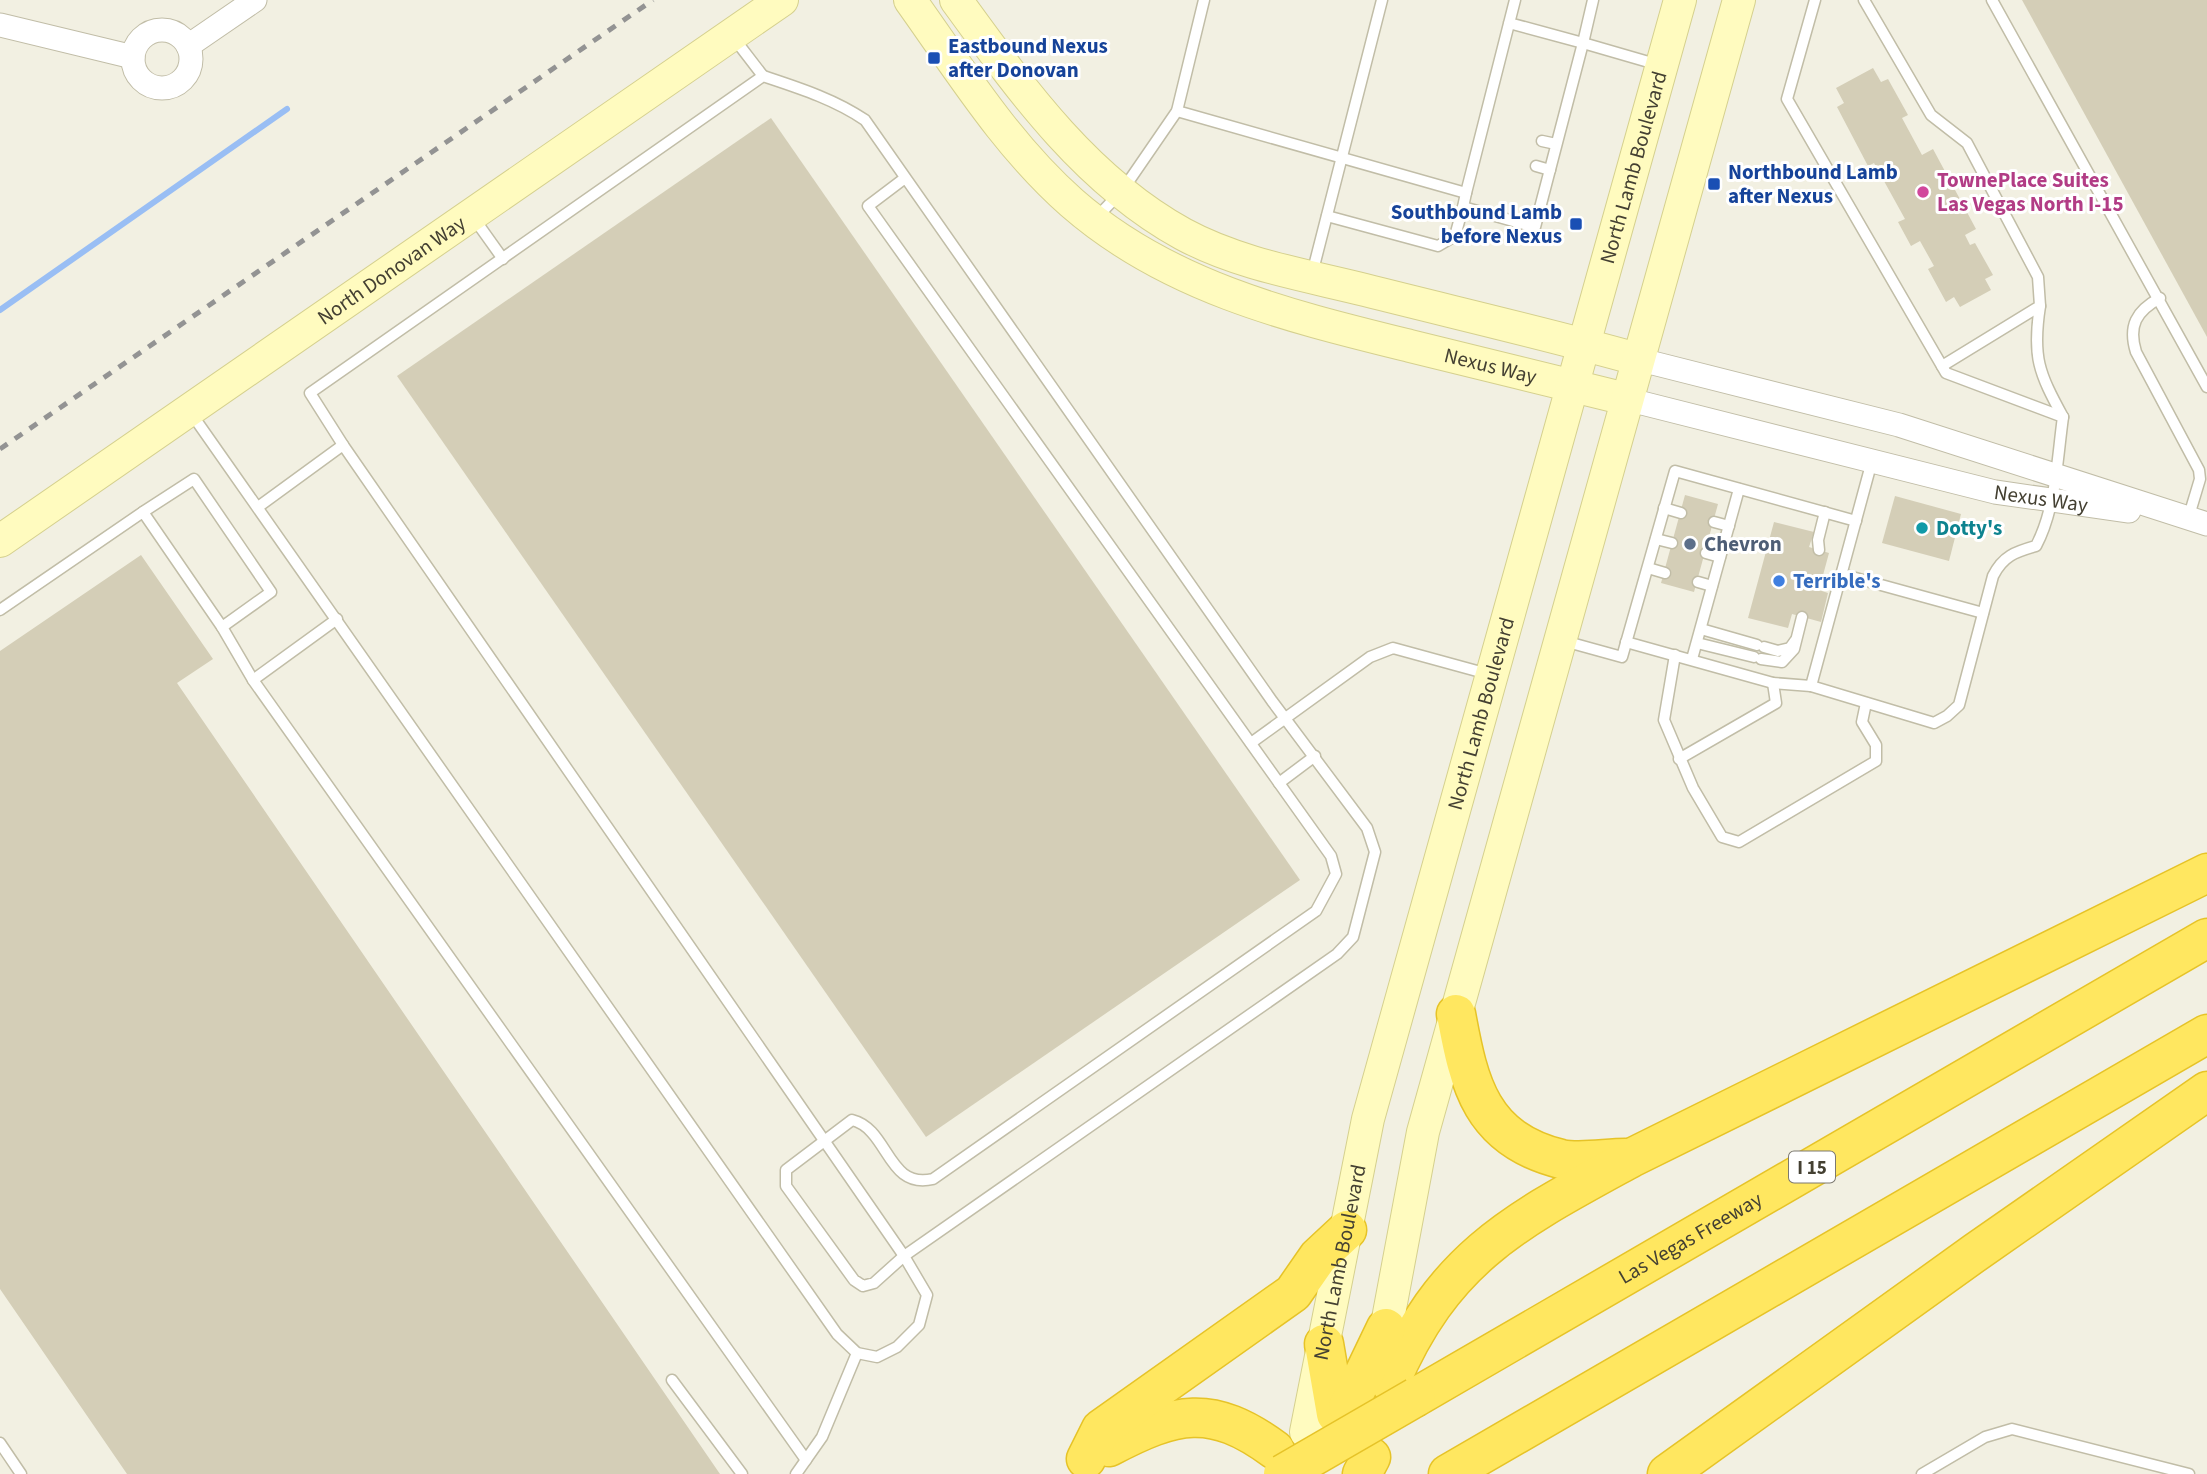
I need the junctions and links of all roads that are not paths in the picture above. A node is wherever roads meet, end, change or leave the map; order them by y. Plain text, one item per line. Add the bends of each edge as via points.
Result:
1 (255, 0) edge
2 (782, 0) edge
3 (910, 0) edge
4 (956, 0) edge
5 (1205, 0) edge
6 (1382, 0) edge
7 (1514, 0) edge
8 (1593, 0) edge
9 (1679, 0) edge
10 (1740, 0) edge
11 (1815, 0) edge
12 (1864, 0) edge
13 (1992, 0) edge
14 (1509, 23) junction
15 (0, 25) edge
16 (732, 35) junction
17 (1583, 43) junction
18 (188, 46) junction
19 (133, 57) junction
20 (1660, 65) junction
21 (1497, 70) junction
22 (1510, 73) dead end
23 (763, 76) junction
24 (1558, 87) dead end
25 (1571, 90) junction
26 (1490, 98) junction
27 (1504, 102) dead end
28 (1177, 111) junction
29 (1550, 114) dead end
30 (1563, 118) junction
31 (1483, 125) junction
32 (1496, 129) dead end
33 (1542, 141) dead end
34 (1556, 145) junction
35 (1477, 150) junction
36 (1490, 153) dead end
37 (1342, 159) junction
38 (1536, 166) dead end
39 (1550, 170) junction
40 (905, 178) junction
41 (1122, 191) junction
42 (1466, 192) junction
43 (1463, 207) junction
44 (471, 215) junction
45 (1327, 216) junction
46 (1093, 220) junction
47 (503, 259) junction
48 (1311, 277) junction
49 (2160, 298) junction
50 (2040, 306) junction
51 (1582, 344) junction
52 (1637, 359) junction
53 (1942, 366) junction
54 (1571, 385) junction
55 (2207, 387) edge
56 (1626, 399) junction
57 (189, 410) junction
58 (2063, 417) junction
59 (344, 445) junction
60 (1872, 461) junction
61 (2054, 475) junction
62 (1739, 489) junction
63 (2052, 500) junction
64 (258, 507) junction
65 (1664, 508) junction
66 (143, 512) junction
67 (1825, 512) junction
68 (1681, 513) dead end
69 (1856, 521) junction
70 (1714, 522) dead end
71 (2197, 522) edge
72 (1729, 526) junction
73 (1656, 538) junction
74 (0, 541) edge
75 (1672, 543) dead end
76 (1819, 550) dead end
77 (1706, 553) dead end
78 (1720, 557) junction
79 (1648, 568) junction
80 (1665, 573) dead end
81 (1841, 575) junction
82 (1698, 582) dead end
83 (1713, 586) junction
84 (0, 610) edge
85 (1983, 613) junction
86 (1802, 617) dead end
87 (337, 620) junction
88 (222, 627) junction
89 (1700, 629) junction
90 (1796, 639) junction
91 (1559, 640) junction
92 (1626, 642) junction
93 (1697, 643) junction
94 (1675, 655) junction
95 (1692, 659) junction
96 (1490, 674) junction
97 (253, 680) junction
98 (1773, 683) junction
99 (1811, 686) junction
100 (1866, 703) junction
101 (1285, 718) junction
102 (1251, 743) junction
103 (1315, 756) junction
104 (1679, 759) junction
105 (1279, 783) junction
106 (2207, 873) edge
107 (2207, 938) edge
108 (1456, 1014) junction
109 (2207, 1034) edge
110 (2207, 1091) edge
111 (825, 1140) junction
112 (1631, 1157) junction
113 (1347, 1230) junction
114 (904, 1255) junction
115 (1386, 1328) joint
116 (1324, 1343) joint
117 (857, 1353) junction
118 (672, 1380) dead end
119 (1341, 1419) edge
120 (0, 1443) edge
121 (806, 1460) junction
122 (1076, 1466) edge
123 (21, 1474) edge
124 (742, 1474) edge
125 (796, 1474) edge
126 (1448, 1474) edge
127 (1667, 1474) edge
128 (1922, 1474) edge
129 (2189, 1474) edge

1 - 18 street
2 - 16 main road, North Donovan Way
3 - 46 main road, Nexus Way via 994,119 1070,202
4 - 41 main road, Nexus Way via 1062,138
5 - 28 lane
6 - 37 lane
7 - 14 lane
8 - 17 lane
9 - 20 main road, North Lamb Boulevard
10 - 52 main road
11 - 53 lane via 1787,99
12 - 50 lane via 1931,115 1967,143 2038,277
13 - 49 lane
14 - 17 lane
14 - 21 lane
15 - 19 street
16 - 23 lane
16 - 44 main road, North Donovan Way
17 - 20 lane
17 - 25 lane
18 - 19 street via 175,32 156,30 140,40
18 - 19 street via 191,65 181,82 163,89 144,83
20 - 51 main road, North Lamb Boulevard
21 - 22 lane
21 - 26 lane
23 - 40 lane via 843,105 865,120
23 - 47 lane
24 - 25 lane
25 - 30 lane
26 - 27 lane
26 - 31 lane
28 - 37 lane
28 - 41 lane
29 - 30 lane
30 - 34 lane
31 - 32 lane
31 - 35 lane
33 - 34 lane
34 - 39 lane
35 - 36 lane
35 - 42 lane
37 - 42 lane
37 - 45 lane
38 - 39 lane
39 - 43 lane via 1535,227
40 - 101 lane
40 - 102 lane via 868,206
41 - 46 lane
41 - 48 main road, Nexus Way via 1182,233 1216,249
42 - 43 lane
43 - 45 lane via 1455,236 1438,246
44 - 47 lane
44 - 57 main road, North Donovan Way
45 - 48 lane
46 - 54 main road, Nexus Way via 1161,264 1220,293 1291,317
47 - 59 lane via 310,393
48 - 51 main road, Nexus Way
49 - 55 lane
49 - 71 lane via 2136,317 2131,335 2199,470
50 - 53 lane
50 - 58 lane via 2035,341 2042,378
51 - 52 main road, Nexus Way
51 - 54 main road, North Lamb Boulevard
52 - 56 main road
52 - 61 street, Nexus Way via 1899,425
53 - 58 lane via 1946,373
54 - 56 main road, Nexus Way
54 - 96 main road, North Lamb Boulevard
56 - 60 street, Nexus Way
56 - 91 main road
57 - 64 lane
57 - 74 main road, North Donovan Way
58 - 61 lane
59 - 64 lane
59 - 111 lane
60 - 63 street, Nexus Way via 1996,492
60 - 69 lane
61 - 63 lane
61 - 71 street, Nexus Way
62 - 65 lane via 1675,471
62 - 67 lane
62 - 72 lane
63 - 71 street, Nexus Way
63 - 85 lane via 2036,546 2000,561
64 - 87 lane
65 - 68 lane
65 - 73 lane
66 - 84 lane
66 - 88 lane
66 - 88 lane via 194,479 271,593
67 - 69 lane
67 - 76 lane
69 - 81 lane
70 - 72 lane
72 - 78 lane
73 - 75 lane
73 - 79 lane
77 - 78 lane
78 - 83 lane
79 - 80 lane
79 - 92 lane
81 - 85 lane
81 - 99 lane
82 - 83 lane
83 - 89 lane
85 - 100 lane via 1959,705 1947,716 1934,723
86 - 90 lane
87 - 97 lane
87 - 117 lane via 837,1334
88 - 97 lane
89 - 90 lane via 1778,651 1790,648
89 - 93 lane
90 - 93 lane via 1790,657 1782,662
91 - 92 lane via 1622,657
91 - 108 main road
92 - 94 lane
93 - 95 lane
94 - 95 lane
94 - 104 lane via 1664,720
95 - 98 lane
96 - 101 lane via 1392,648 1370,657
96 - 113 main road, North Lamb Boulevard via 1368,1119
97 - 121 lane
98 - 99 lane
98 - 104 lane via 1776,704
99 - 100 lane
100 - 104 lane via 1861,722 1876,745 1876,761 1739,842 1722,837
101 - 102 lane
101 - 103 lane
102 - 105 lane
103 - 105 lane
103 - 114 lane via 1367,828 1375,852 1353,937 1337,954
105 - 111 lane via 1331,856 1336,874 1316,911 933,1179 906,1179 864,1123 852,1120
106 - 112 highway
107 - 119 highway, Las Vegas Freeway / I 15
108 - 112 highway via 1467,1074 1486,1110 1505,1133 1563,1160
108 - 115 main road via 1423,1132
109 - 126 highway
110 - 127 highway
111 - 114 lane
111 - 114 lane via 786,1170 786,1186 863,1286 874,1283
112 - 119 highway via 1537,1209 1492,1241 1450,1279
113 - 116 main road, North Lamb Boulevard
113 - 122 highway via 1318,1257 1293,1293 1101,1429
114 - 117 lane via 927,1296 919,1325 897,1347 877,1357
115 - 119 highway
116 - 119 highway
117 - 121 lane via 822,1437
118 - 124 lane
119 - 122 highway via 1253,1433 1221,1419 1186,1418 1152,1425
120 - 123 lane
121 - 125 lane
128 - 129 lane via 1985,1437 2024,1429

